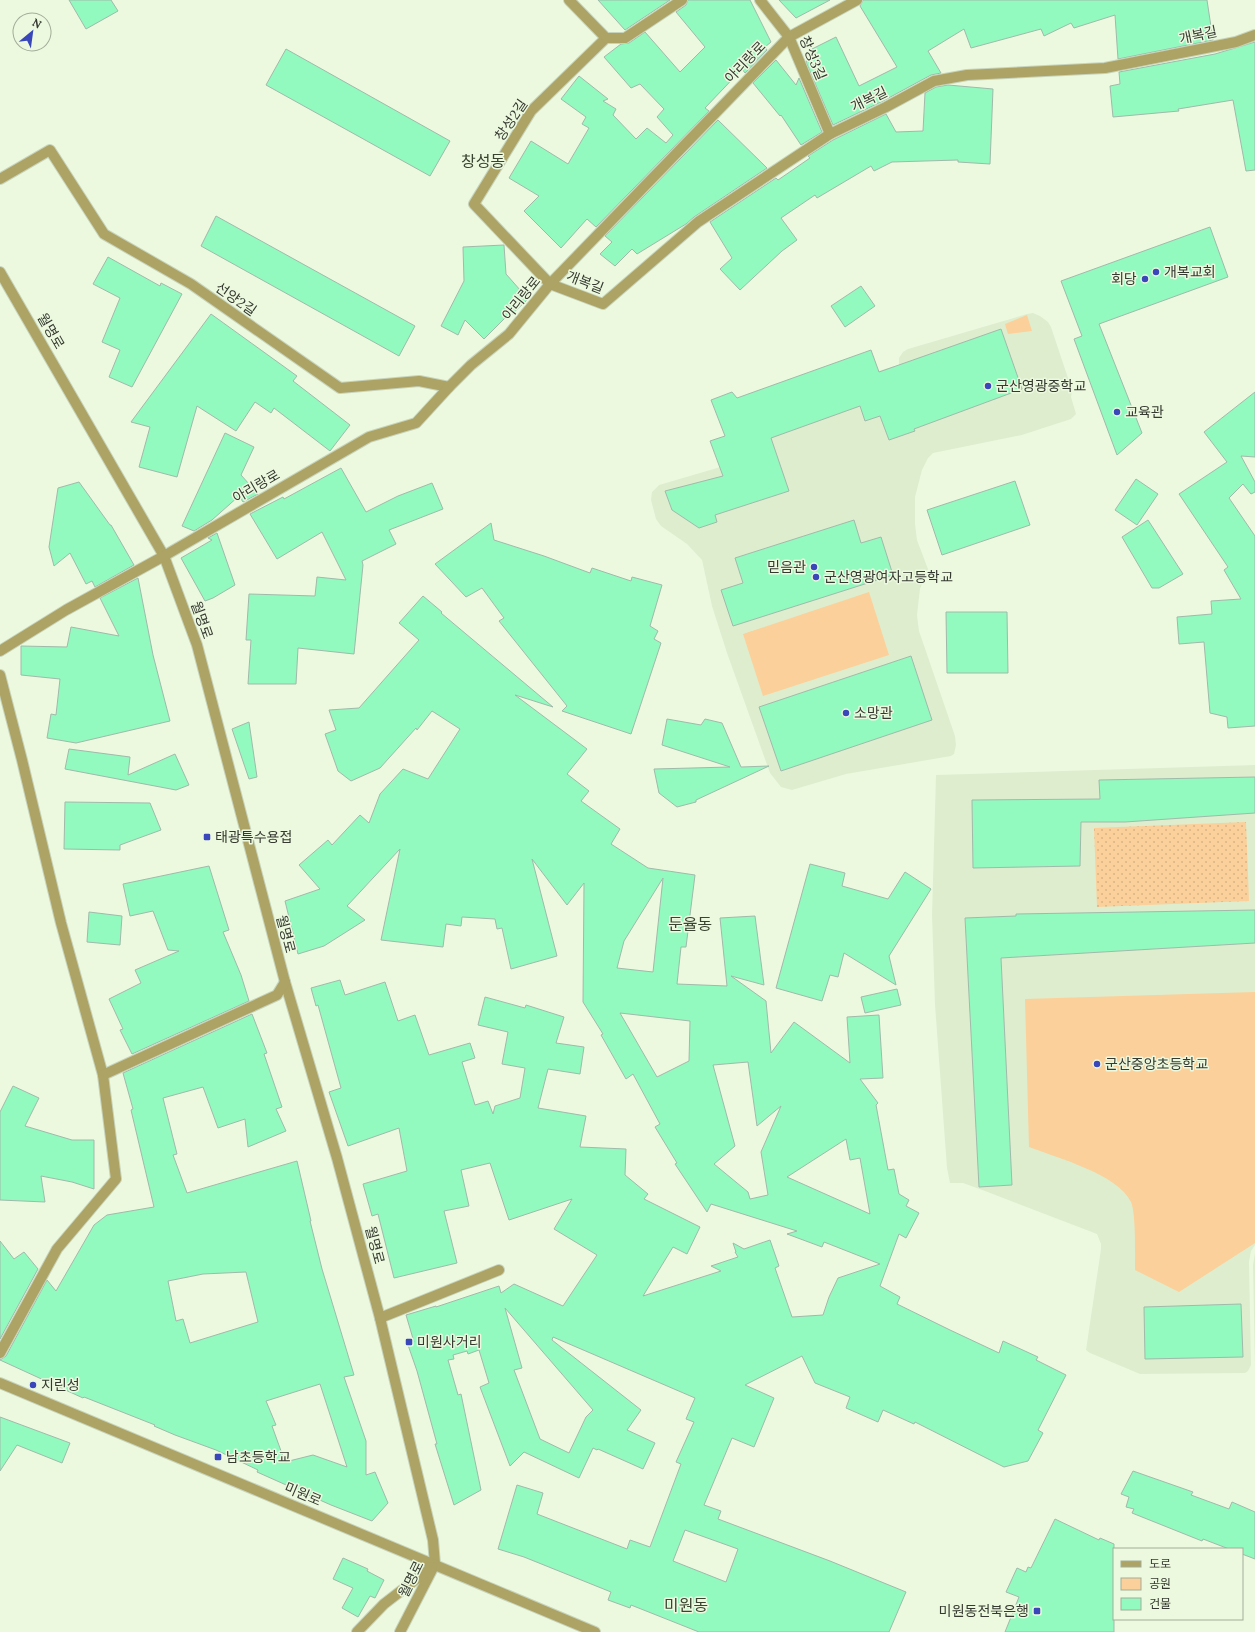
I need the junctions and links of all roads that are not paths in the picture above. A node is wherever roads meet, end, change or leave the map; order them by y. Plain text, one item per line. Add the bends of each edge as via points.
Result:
1 (569, 0) edge
2 (682, 0) edge
3 (760, 0) edge
4 (857, 0) edge
5 (1255, 35) edge
6 (789, 37) junction
7 (606, 38) junction
8 (830, 134) junction
9 (0, 179) edge
10 (0, 272) edge
11 (550, 284) junction
12 (449, 387) junction
13 (164, 556) junction
14 (0, 651) edge
15 (0, 675) edge
16 (285, 982) junction
17 (103, 1075) junction
18 (499, 1270) dead end
19 (380, 1318) junction
20 (0, 1353) edge
21 (0, 1383) edge
22 (435, 1564) junction
23 (357, 1632) edge
24 (400, 1632) edge
25 (595, 1632) edge

1 - 7 street
2 - 7 street via 625,38
3 - 6 street, 창성3길
4 - 6 street, 아리랑로
5 - 8 street, 개복길 via 1236,42 1105,68 967,75 934,81
6 - 8 street, 창성3길
6 - 11 street, 아리랑로
7 - 11 street, 창성2길 via 531,111 474,204
8 - 11 street, 개복길 via 698,222 603,304
9 - 12 street, 선양2길 via 50,150 104,234 191,284 340,388 419,381
10 - 13 street, 월명로
11 - 12 street, 아리랑로 via 509,334
12 - 13 street, 아리랑로 via 416,423 369,437
13 - 14 street, 아리랑로 via 66,610
13 - 16 street, 월명로 via 196,645
15 - 17 street via 61,923
16 - 17 street via 277,995
16 - 19 street, 월명로 via 337,1158
17 - 20 street via 116,1179 58,1249
18 - 19 street
19 - 22 street, 월명로 via 433,1540
21 - 22 street, 미원로
22 - 23 street via 384,1604
22 - 24 street, 월명로
22 - 25 street, 미원로

